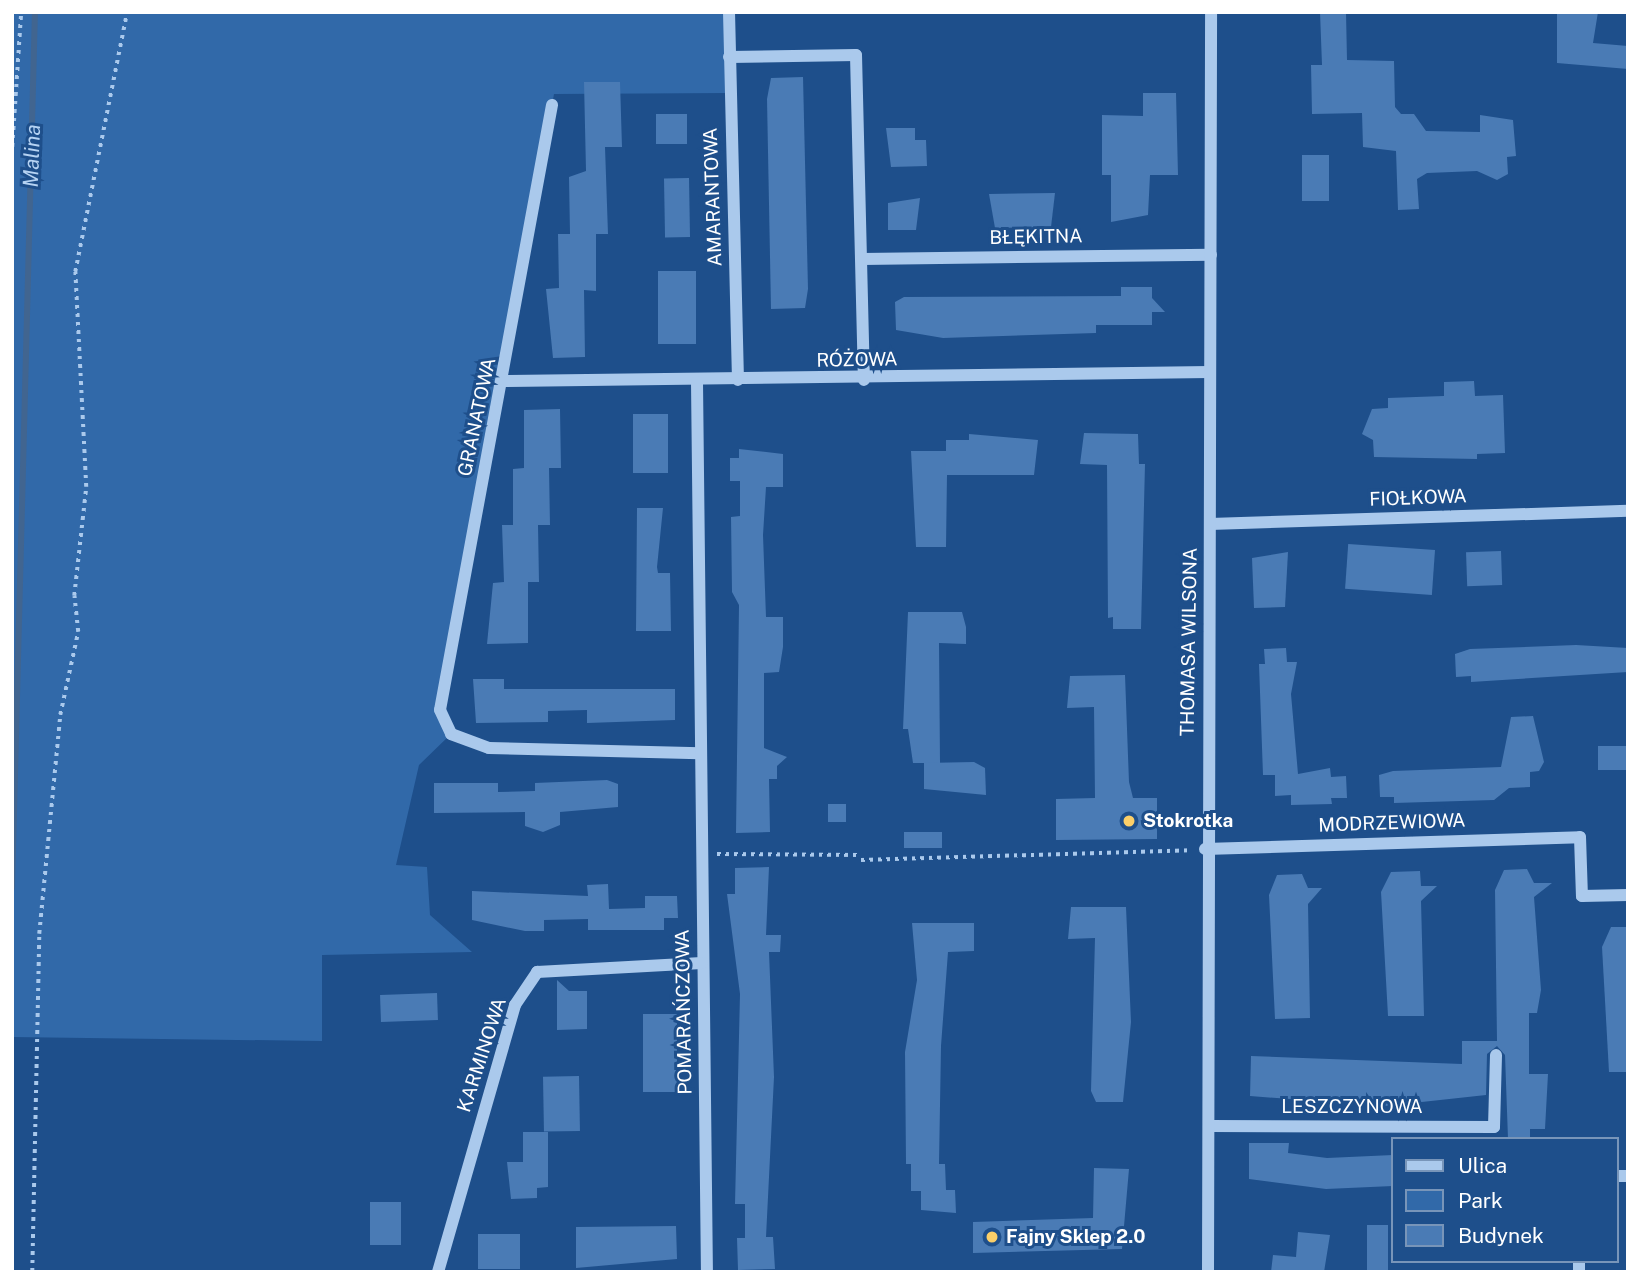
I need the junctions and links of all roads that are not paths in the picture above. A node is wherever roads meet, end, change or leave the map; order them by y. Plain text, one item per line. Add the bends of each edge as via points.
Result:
1 (729, 12) edge
2 (1211, 12) edge
3 (729, 57) junction
4 (552, 105) dead end
5 (1211, 255) junction
6 (862, 258) junction
7 (1210, 372) junction
8 (738, 380) junction
9 (864, 380) junction
10 (505, 381) junction
11 (697, 382) junction
12 (1628, 511) edge
13 (1210, 524) junction
14 (699, 753) junction
15 (1205, 849) junction
16 (1628, 895) edge
17 (702, 963) junction
18 (1496, 1055) dead end
19 (1210, 1126) junction
20 (1494, 1133) edge
21 (438, 1272) edge
22 (707, 1272) edge
23 (1208, 1272) edge

1 - 3 street, AMARANTOWA
2 - 5 street, THOMASA WILSONA
3 - 6 street via 856,55
3 - 8 street, AMARANTOWA
4 - 10 street, GRANATOWA
5 - 6 street, BŁĘKITNA
5 - 7 street, THOMASA WILSONA
6 - 9 street
7 - 9 street, RÓŻOWA
7 - 13 street, THOMASA WILSONA
8 - 9 street, RÓŻOWA
8 - 11 street, RÓŻOWA
10 - 11 street, RÓŻOWA
10 - 14 street, GRANATOWA via 446,655 440,710 451,734 489,748
11 - 14 street, POMARAŃCZOWA
12 - 13 street, FIOŁKOWA
13 - 15 street, THOMASA WILSONA
14 - 17 street, POMARAŃCZOWA
15 - 16 street, MODRZEWIOWA via 1580,836 1582,896
15 - 19 street, THOMASA WILSONA
17 - 21 street, KARMINOWA via 537,972 515,1004
17 - 22 street, POMARAŃCZOWA
18 - 20 street, LESZCZYNOWA
19 - 20 street, LESZCZYNOWA
19 - 23 street, THOMASA WILSONA

